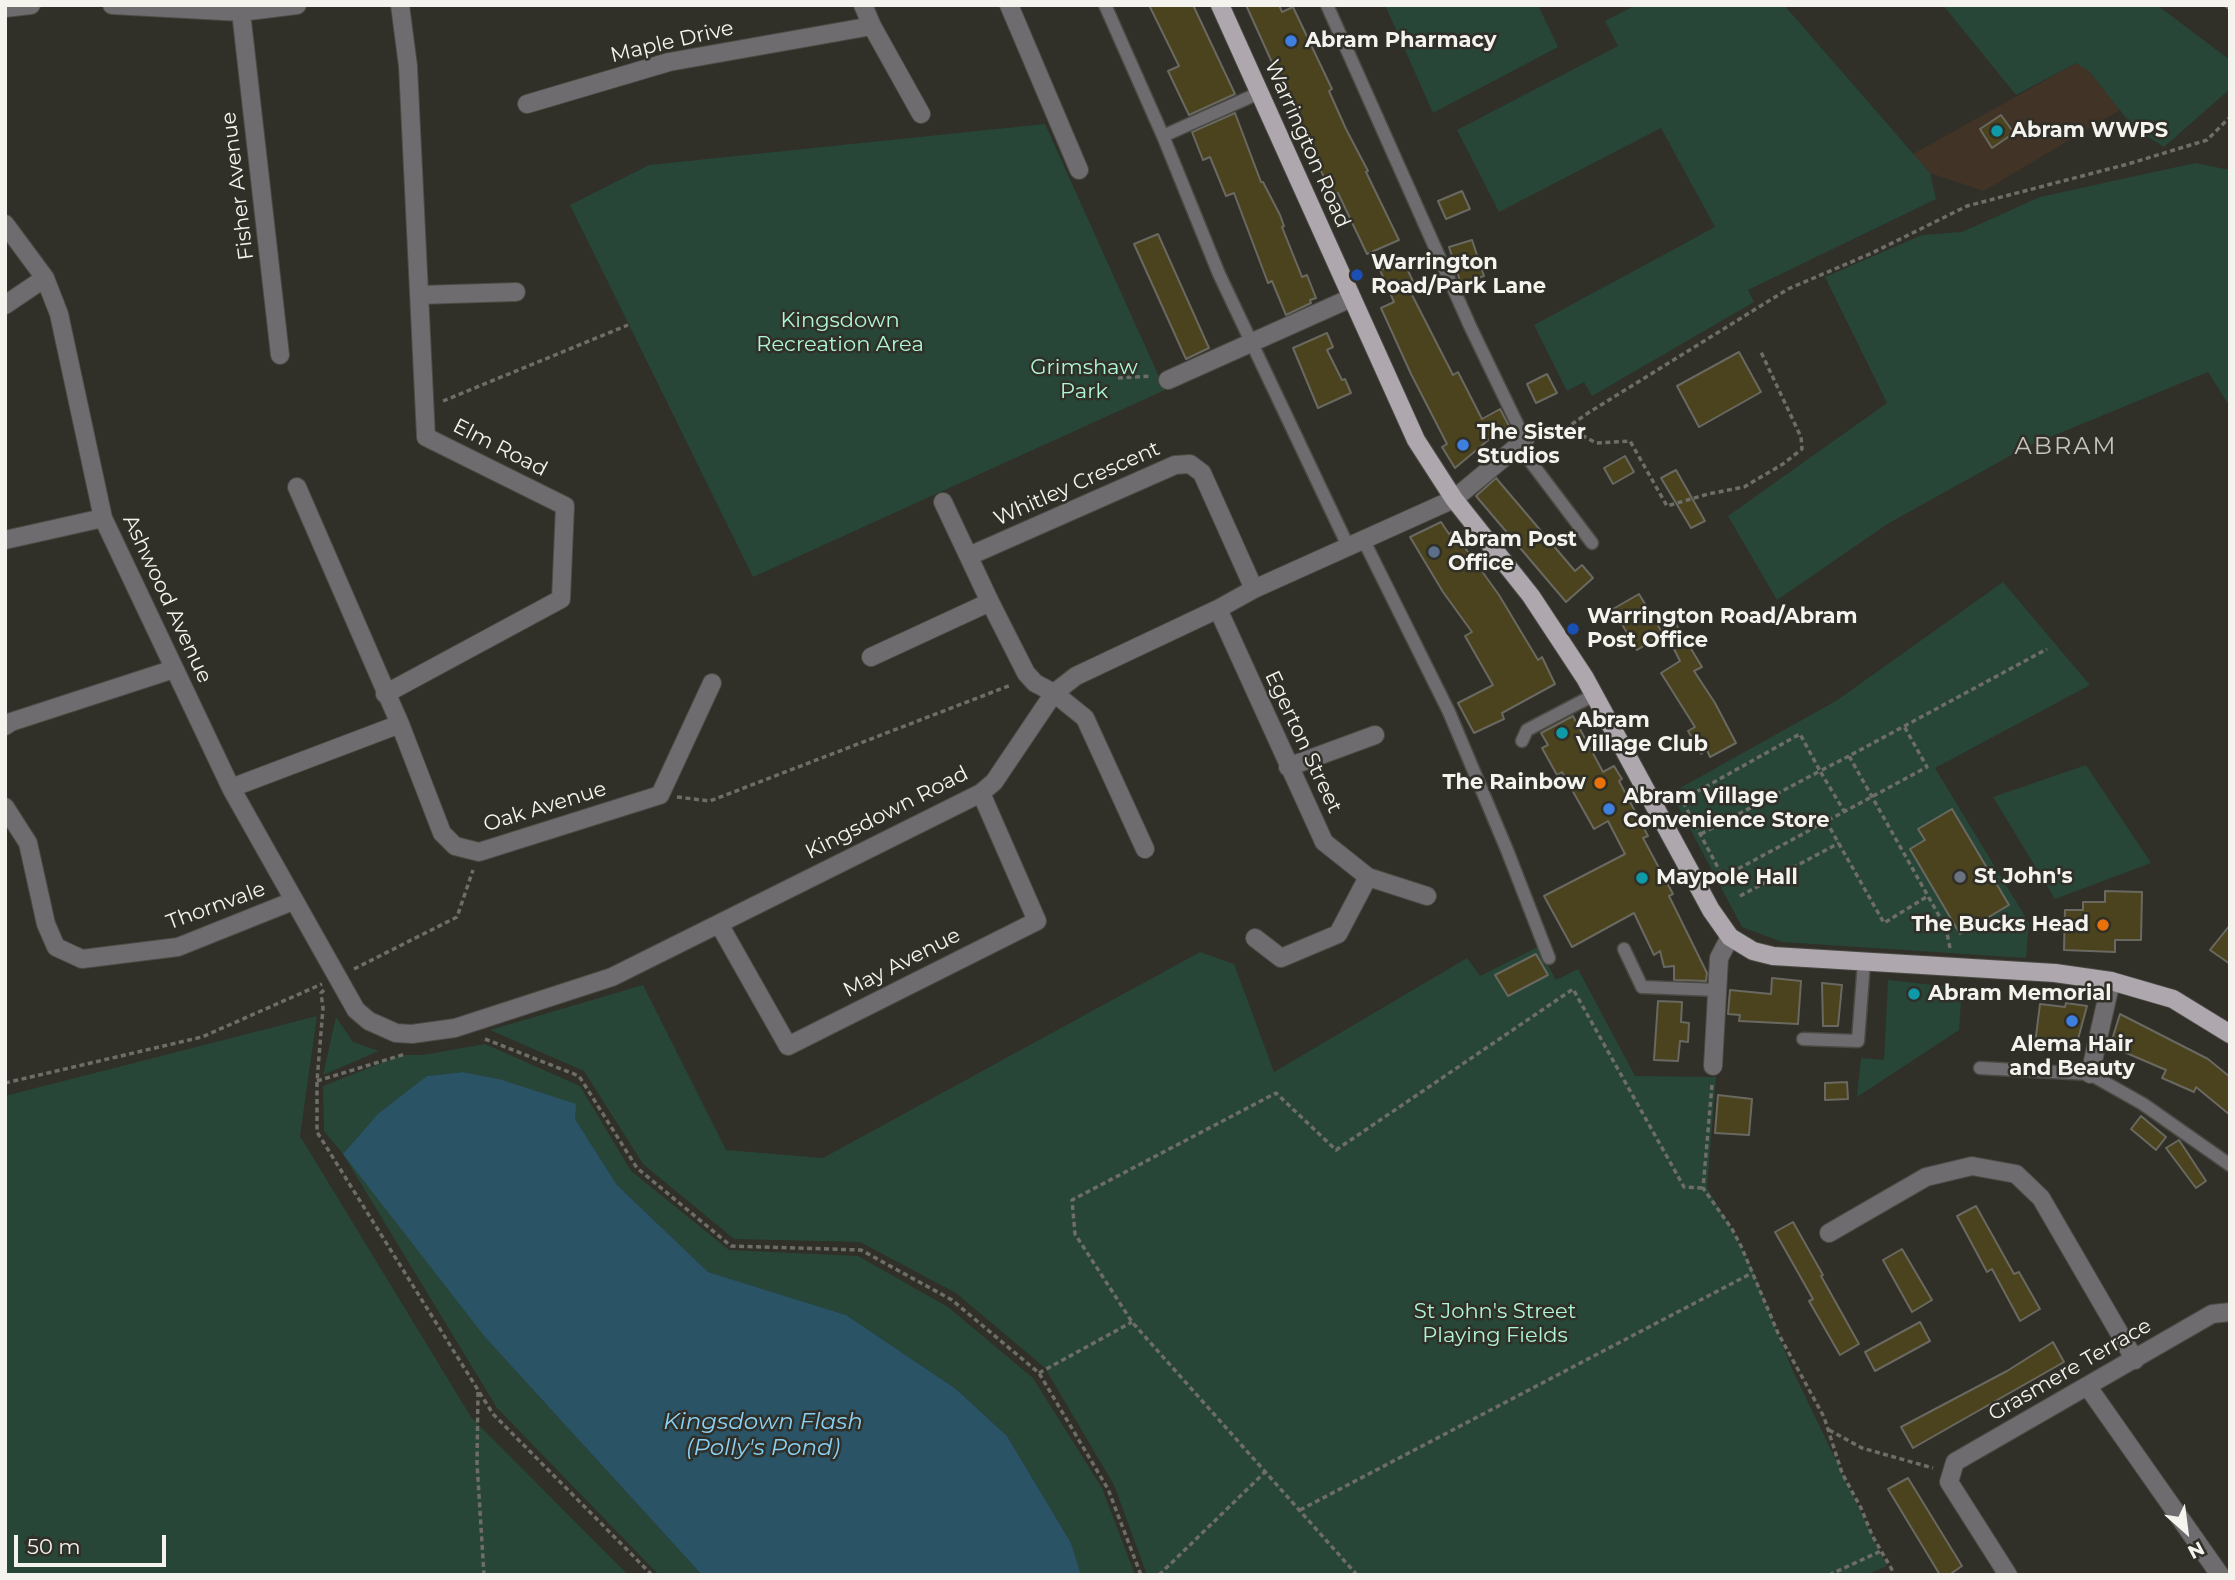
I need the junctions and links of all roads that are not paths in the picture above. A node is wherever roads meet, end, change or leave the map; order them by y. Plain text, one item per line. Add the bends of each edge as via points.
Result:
1 (31, 5) edge
2 (112, 5) edge
3 (298, 5) edge
4 (400, 5) edge
5 (863, 5) edge
6 (1009, 5) edge
7 (1105, 5) edge
8 (1220, 5) edge
9 (1327, 5) edge
10 (5, 8) edge
11 (240, 12) junction
12 (872, 26) junction
13 (1259, 93) junction
14 (527, 104) dead end
15 (921, 114) dead end
16 (1163, 136) junction
17 (1079, 170) dead end
18 (5, 224) edge
19 (45, 278) junction
20 (516, 292) dead end
21 (419, 295) junction
22 (1351, 298) junction
23 (5, 305) edge
24 (1254, 344) junction
25 (280, 355) dead end
26 (1168, 380) road end
27 (1521, 443) junction
28 (297, 487) dead end
29 (1454, 499) junction
30 (943, 502) dead end
31 (103, 518) junction
32 (5, 540) edge
33 (1356, 543) junction
34 (1592, 543) dead end
35 (970, 556) junction
36 (1254, 589) junction
37 (989, 602) junction
38 (1218, 609) junction
39 (871, 657) dead end
40 (174, 668) junction
41 (712, 683) dead end
42 (1055, 693) junction
43 (385, 694) junction
44 (1594, 695) junction
45 (400, 724) junction
46 (5, 726) edge
47 (1375, 735) dead end
48 (1522, 741) dead end
49 (1288, 767) junction
50 (231, 788) junction
51 (981, 793) junction
52 (5, 807) edge
53 (1145, 849) dead end
54 (1368, 877) junction
55 (1427, 896) dead end
56 (293, 901) junction
57 (719, 924) junction
58 (1730, 937) junction
59 (1255, 938) dead end
60 (1623, 949) dead end
61 (1549, 958) dead end
62 (1864, 962) junction
63 (338, 977) joint
64 (2111, 981) junction
65 (1717, 990) junction
66 (2230, 1034) edge
67 (1803, 1039) dead end
68 (1713, 1066) road end
69 (1980, 1068) dead end
70 (2090, 1074) junction
71 (2230, 1165) edge
72 (1829, 1233) dead end
73 (2228, 1311) edge
74 (2135, 1360) junction
75 (2088, 1387) junction
76 (2008, 1575) edge
77 (2220, 1575) edge

1 - 10 street
2 - 11 street
3 - 11 street
4 - 21 street, Elm Road via 408,66
5 - 12 street
6 - 17 street
7 - 16 lane
8 - 13 main road, Warrington Road
9 - 27 lane
11 - 25 street, Fisher Avenue
12 - 14 street, Maple Drive via 669,62
12 - 15 street
13 - 16 lane
13 - 22 main road, Warrington Road
16 - 24 lane via 1219,274
18 - 19 street, Ashwood Avenue
19 - 23 street
19 - 31 street, Ashwood Avenue via 58,314
20 - 21 street
21 - 43 street, Elm Road via 426,437 565,506 561,599
22 - 24 street
22 - 29 main road, Warrington Road via 1404,418
24 - 26 street
24 - 33 lane
27 - 29 street, Kingsdown Road
27 - 34 lane
28 - 43 street, Oak Avenue
29 - 33 street, Kingsdown Road
29 - 44 main road, Warrington Road via 1531,596
30 - 35 street
31 - 32 street
31 - 40 street, Ashwood Avenue
33 - 36 street, Kingsdown Road
33 - 61 lane via 1449,712
35 - 36 street, Whitley Crescent via 1175,465 1190,464 1202,473
35 - 37 street
36 - 38 street, Kingsdown Road
37 - 39 street
37 - 42 street via 1030,678
38 - 42 street, Kingsdown Road via 1076,676
38 - 49 street, Egerton Street
40 - 46 street
40 - 50 street, Ashwood Avenue
41 - 45 street, Oak Avenue via 660,795 480,852 454,846 442,833
42 - 51 street, Kingsdown Road via 994,782
42 - 53 street via 1085,718
43 - 45 street, Oak Avenue
44 - 48 lane via 1527,730
44 - 58 main road, Warrington Road
45 - 50 street
47 - 49 street
49 - 54 street, Egerton Street via 1324,842
50 - 56 street, Ashwood Avenue
51 - 57 street, Kingsdown Road
51 - 57 street, May Avenue via 1037,921 788,1046
52 - 56 street, Thornvale via 28,843 46,924 56,947 82,959 178,947
54 - 55 street, Egerton Street
54 - 59 street via 1338,934 1281,958
56 - 63 street, Ashwood Avenue
57 - 63 street, Kingsdown Road via 612,977 442,1030 412,1034 384,1029 356,1010
58 - 62 main road, Warrington Road via 1761,954
58 - 65 street via 1719,958
60 - 65 lane via 1642,987
62 - 64 main road, Warrington Road via 2056,973
62 - 67 lane via 1858,1041
64 - 66 main road, Warrington Road via 2174,999
64 - 70 street
65 - 68 street
69 - 70 lane
70 - 71 lane via 2143,1104
72 - 74 street via 1926,1177 1972,1166 2016,1174 2041,1198
73 - 74 street, Grasmere Terrace via 2212,1314
74 - 75 street, Grasmere Terrace
75 - 76 street, Grasmere Terrace via 1955,1462 1950,1478
75 - 77 street

